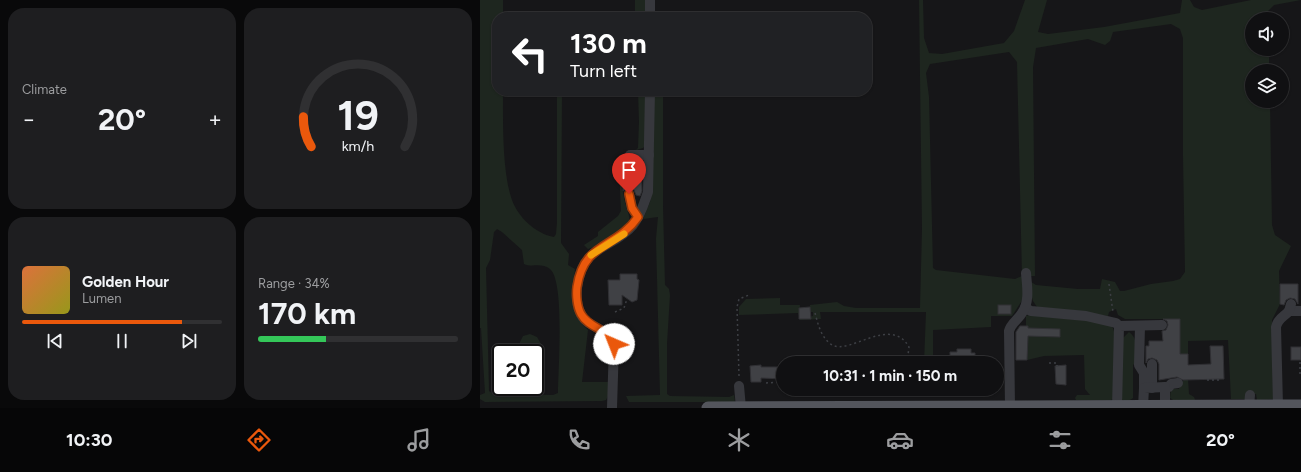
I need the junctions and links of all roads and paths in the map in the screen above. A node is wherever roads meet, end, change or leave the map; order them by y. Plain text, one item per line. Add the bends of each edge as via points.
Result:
1 (650, 0) edge
2 (650, 12) edge
3 (650, 96) edge
4 (630, 155) dead end
5 (649, 155) junction
6 (629, 194) dead end
7 (638, 217) junction
8 (1026, 273) dead end
9 (1109, 284) dead end
10 (749, 295) dead end
11 (627, 300) dead end
12 (1025, 308) junction
13 (1301, 311) edge
14 (615, 312) dead end
15 (814, 314) dead end
16 (1116, 324) junction
17 (1162, 325) dead end
18 (1140, 326) junction
19 (908, 356) edge
20 (1300, 362) dead end
21 (1049, 363) dead end
22 (1152, 364) dead end
23 (1057, 366) dead end
24 (1300, 375) edge
25 (1208, 380) dead end
26 (1221, 380) dead end
27 (776, 382) edge
28 (766, 383) dead end
29 (1178, 384) dead end
30 (740, 386) joint
31 (1165, 387) junction
32 (1148, 388) junction
33 (1278, 406) junction
34 (1301, 406) edge
35 (1010, 407) edge
36 (1117, 407) junction
37 (1137, 407) edge
38 (1165, 407) junction
39 (612, 408) edge
40 (708, 408) edge
41 (741, 408) edge
42 (791, 408) edge
43 (849, 408) edge
44 (943, 408) edge
45 (967, 408) edge
46 (994, 408) edge

1 - 2 lane
3 - 5 lane
4 - 5 lane
5 - 7 lane via 648,192
6 - 7 lane via 632,208
7 - 39 lane via 626,231 585,262 576,292 580,313 585,320 607,333 614,344
8 - 12 lane
9 - 16 path
10 - 30 path via 739,299 737,307
11 - 14 path via 624,308
12 - 16 lane via 1031,311 1086,316
12 - 35 lane via 1009,331
13 - 33 lane via 1290,307 1277,322
15 - 19 path via 825,338 836,346 887,335 902,337 909,347
16 - 18 lane
16 - 36 lane
17 - 18 lane
18 - 32 lane via 1139,364
20 - 24 path
21 - 23 path via 1057,363
22 - 32 lane
25 - 26 path
27 - 28 path
29 - 31 lane
30 - 41 lane
31 - 32 lane
31 - 38 lane
32 - 37 lane
33 - 34 main road
33 - 38 main road via 1249,401
35 - 36 main road
35 - 46 main road
36 - 37 main road
37 - 38 main road
40 - 41 main road
41 - 42 main road
42 - 43 main road
43 - 44 main road
44 - 45 main road
45 - 46 main road

